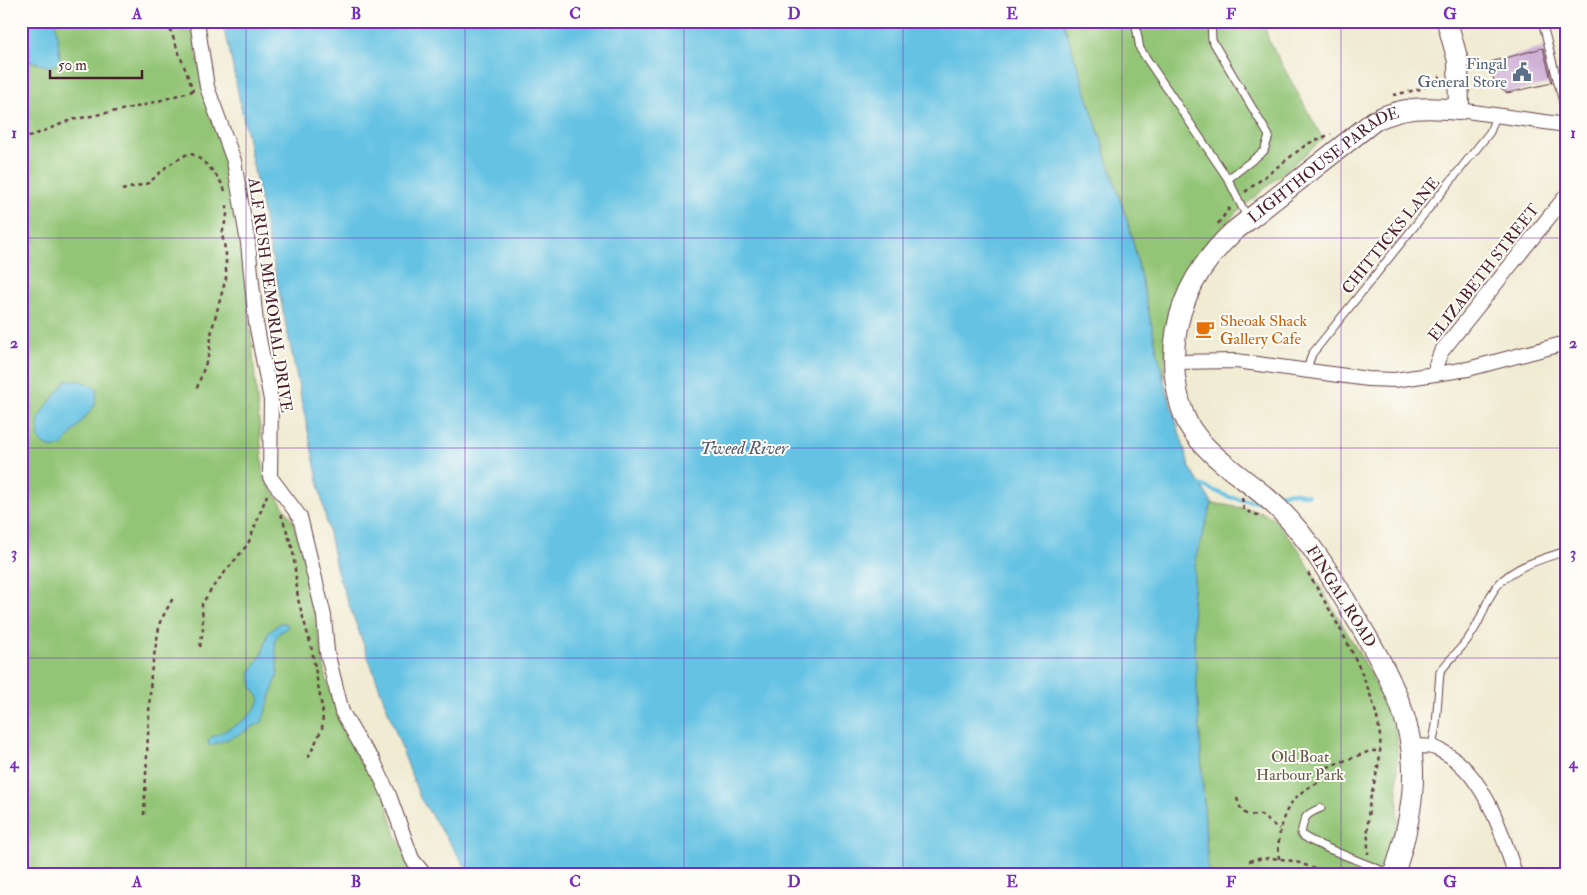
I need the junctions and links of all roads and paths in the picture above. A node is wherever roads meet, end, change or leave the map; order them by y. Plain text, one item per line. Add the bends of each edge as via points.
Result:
1 (167, 21) edge
2 (197, 21) edge
3 (1135, 21) edge
4 (1211, 21) edge
5 (1447, 21) edge
6 (1542, 21) edge
7 (1458, 73) junction
8 (193, 90) junction
9 (1390, 96) dead end
10 (211, 97) junction
11 (1459, 110) junction
12 (1566, 114) edge
13 (1496, 116) junction
14 (1566, 125) edge
15 (1334, 132) dead end
16 (21, 140) edge
17 (1228, 178) junction
18 (122, 190) dead end
19 (225, 192) dead end
20 (1566, 196) edge
21 (1239, 200) junction
22 (227, 201) dead end
23 (1248, 220) junction
24 (1217, 226) dead end
25 (1566, 343) edge
26 (1174, 362) junction
27 (1306, 372) junction
28 (1436, 374) junction
29 (197, 388) dead end
30 (270, 477) junction
31 (1242, 496) dead end
32 (280, 512) dead end
33 (1269, 520) dead end
34 (1566, 551) edge
35 (1303, 565) dead end
36 (173, 598) dead end
37 (200, 646) dead end
38 (1422, 746) junction
39 (1380, 751) junction
40 (308, 758) dead end
41 (1238, 798) dead end
42 (1321, 808) dead end
43 (144, 816) dead end
44 (1280, 829) junction
45 (1279, 859) junction
46 (1249, 861) dead end
47 (1368, 864) junction
48 (424, 874) edge
49 (1324, 874) edge
50 (1390, 874) edge
51 (1394, 874) edge
52 (1515, 874) edge

1 - 8 path
2 - 10 street, ALF RUSH MEMORIAL DRIVE
3 - 17 lane via 1140,49
4 - 17 lane via 1212,40 1269,136 1264,151
5 - 7 street
6 - 12 lane
7 - 9 path via 1441,74 1421,89
7 - 11 street
8 - 10 path
8 - 16 path via 141,106 71,120
10 - 30 street, ALF RUSH MEMORIAL DRIVE via 234,161 248,243 256,324 271,400
11 - 13 street, LIGHTHOUSE PARADE
11 - 23 street, LIGHTHOUSE PARADE via 1416,108 1383,116 1362,129
13 - 14 street, LIGHTHOUSE PARADE
13 - 27 lane, CHITTICKS LANE via 1490,132 1312,354
15 - 21 path via 1307,144
17 - 21 lane
18 - 19 path via 149,183 167,166 189,153 216,173
20 - 28 street, ELIZABETH STREET via 1441,352
21 - 23 lane
21 - 24 path via 1227,209
22 - 29 path via 222,234 226,278 212,329 210,354
23 - 26 street, LIGHTHOUSE PARADE via 1214,250 1189,289 1177,325
25 - 28 street via 1468,369
26 - 27 street via 1236,361
26 - 38 street, FINGAL ROAD via 1185,418 1198,438 1278,507 1308,542 1387,670
27 - 28 street via 1384,380
30 - 37 path via 265,503 253,535 202,604
30 - 48 street via 300,517 324,616 327,652 342,712 373,760 390,795 412,859
31 - 33 path via 1244,510
32 - 40 path via 293,550 298,599 312,650 323,714 322,729
34 - 38 lane via 1506,576 1492,593 1474,631 1440,672 1436,725
35 - 39 path via 1338,624 1370,692 1380,732
36 - 43 path via 160,622 151,673
38 - 51 street, FINGAL ROAD via 1410,818
38 - 52 street via 1451,758 1483,793 1502,833
39 - 44 path via 1370,751 1325,768 1323,779 1306,788 1291,804
39 - 47 path via 1369,806
41 - 44 path via 1244,814 1251,817 1261,814
42 - 47 lane via 1309,812 1303,821 1301,834 1308,841
44 - 45 path
45 - 46 path
45 - 49 path via 1298,862
47 - 50 lane

